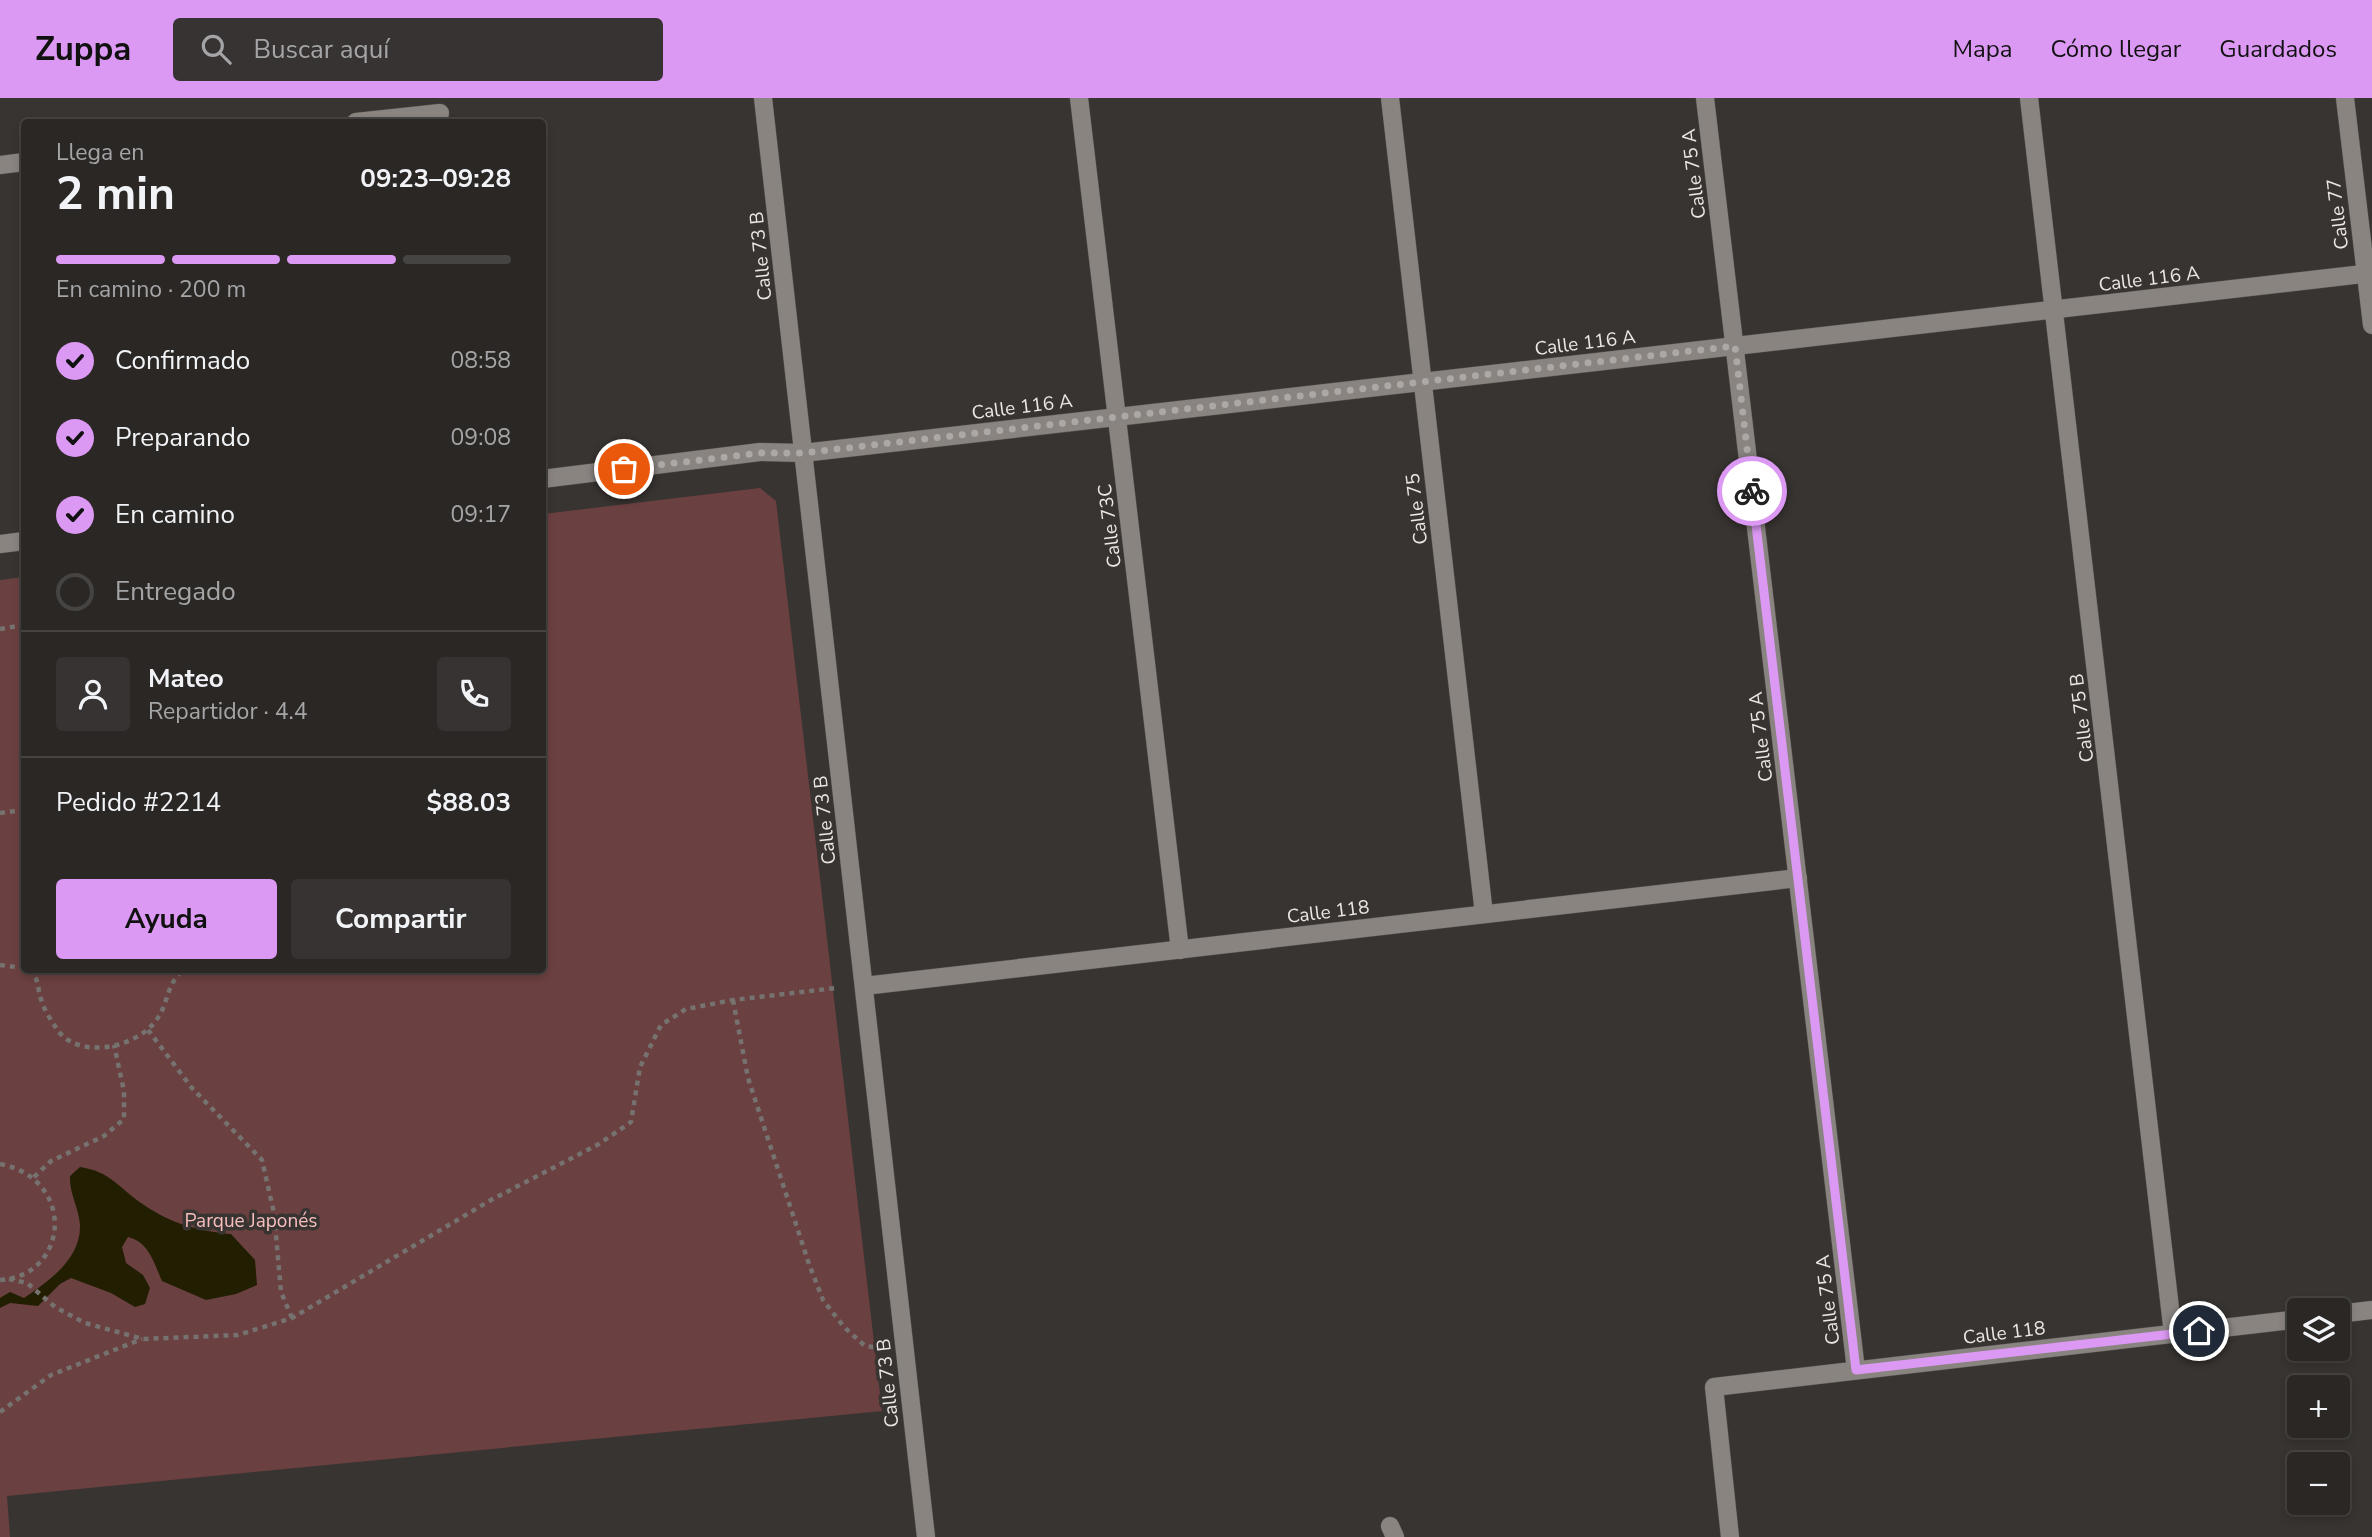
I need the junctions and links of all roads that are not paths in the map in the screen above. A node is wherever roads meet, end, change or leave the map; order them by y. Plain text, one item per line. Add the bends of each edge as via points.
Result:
1 (763, 98) edge
2 (1079, 98) edge
3 (1390, 98) edge
4 (1705, 98) edge
5 (2029, 98) edge
6 (2345, 98) edge
7 (440, 111) edge
8 (379, 119) edge
9 (21, 162) edge
10 (0, 165) edge
11 (2369, 274) edge
12 (2054, 310) junction
13 (2372, 325) edge
14 (1735, 346) junction
15 (1423, 382) junction
16 (1117, 416) junction
17 (803, 453) junction
18 (546, 479) edge
19 (21, 541) edge
20 (0, 544) edge
21 (1798, 878) junction
22 (1484, 914) junction
23 (1180, 950) junction
24 (864, 986) junction
25 (2372, 1310) edge
26 (2350, 1313) edge
27 (2287, 1321) edge
28 (2173, 1334) junction
29 (1856, 1370) junction
30 (926, 1537) edge
31 (1730, 1537) edge

1 - 17 street, Calle 73 B
2 - 16 street, Calle 73C
3 - 15 street, Calle 75
4 - 14 street, Calle 75 A
5 - 12 street, Calle 75 B
6 - 11 street, Calle 77
7 - 8 street
9 - 10 street
11 - 12 street, Calle 116 A
11 - 13 street, Calle 77
12 - 14 street, Calle 116 A
12 - 28 street, Calle 75 B
14 - 15 street, Calle 116 A
14 - 21 street, Calle 75 A
15 - 16 street, Calle 116 A
15 - 22 street, Calle 75
16 - 17 street, Calle 116 A
16 - 23 street, Calle 73C
17 - 18 street, Calle 116 A via 760,453
17 - 24 street, Calle 73 B
19 - 20 street
21 - 22 street, Calle 118
21 - 29 street, Calle 75 A
22 - 23 street, Calle 118
23 - 24 street, Calle 118
24 - 30 street, Calle 73 B
25 - 26 street
27 - 28 street, Calle 118
28 - 29 street, Calle 118
29 - 31 street, Calle 118 via 1714,1387

